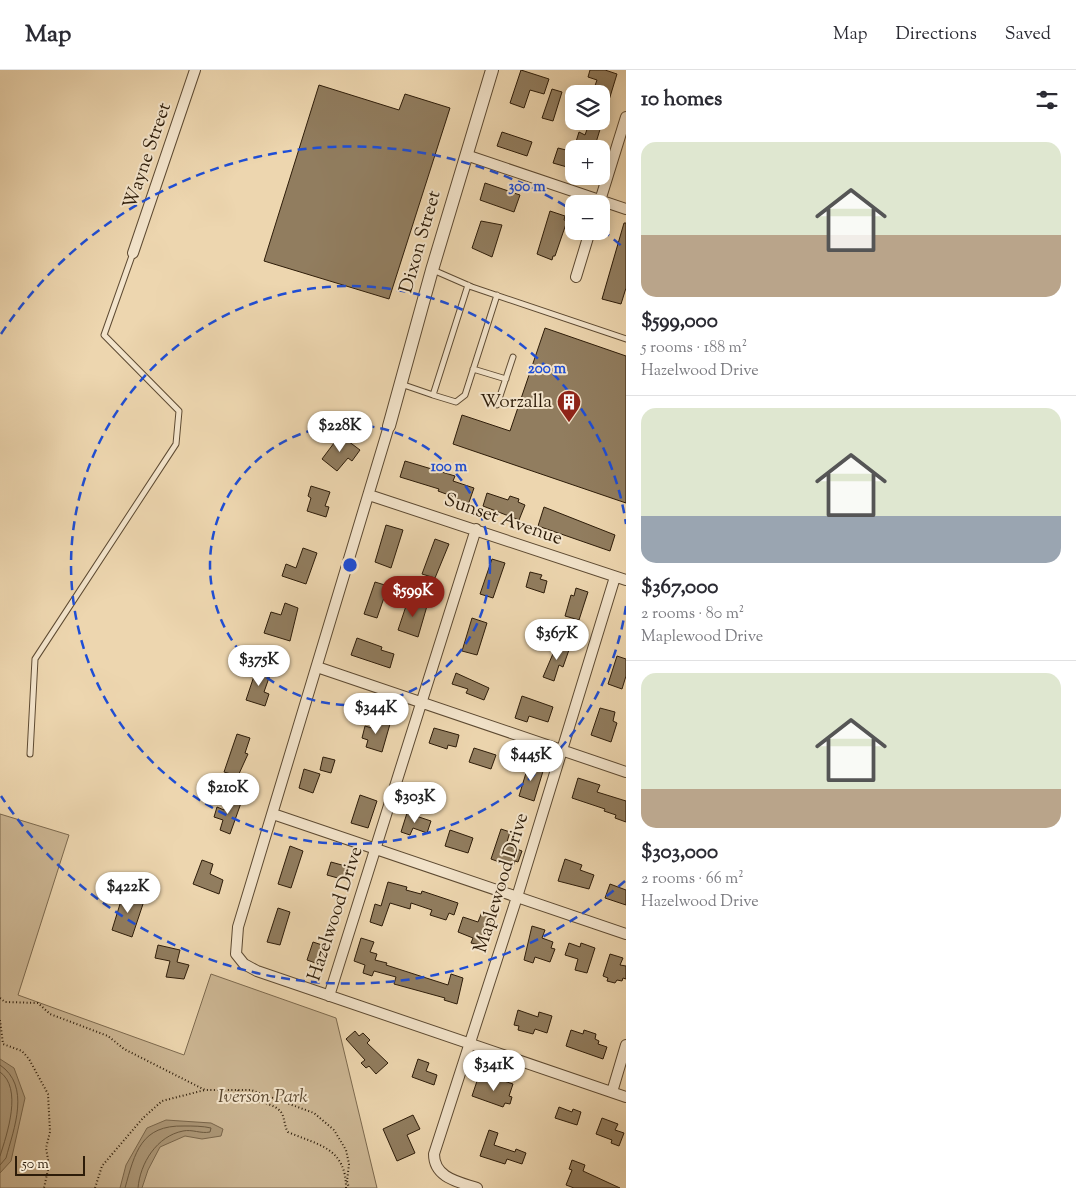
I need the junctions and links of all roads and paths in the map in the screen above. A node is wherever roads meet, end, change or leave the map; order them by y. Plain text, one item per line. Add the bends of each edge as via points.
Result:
1 (195, 70) edge
2 (492, 70) edge
3 (626, 117) edge
4 (466, 155) junction
5 (579, 195) edge
6 (601, 195) edge
7 (610, 205) edge
8 (626, 209) edge
9 (587, 240) edge
10 (133, 253) joint
11 (432, 270) junction
12 (576, 277) dead end
13 (468, 285) junction
14 (497, 295) junction
15 (626, 339) edge
16 (513, 357) dead end
17 (474, 369) junction
18 (506, 379) junction
19 (401, 384) junction
20 (433, 395) junction
21 (497, 405) dead end
22 (389, 426) joint
23 (369, 495) junction
24 (476, 529) junction
25 (615, 577) junction
26 (626, 580) edge
27 (317, 667) junction
28 (420, 702) junction
29 (560, 750) junction
30 (30, 754) dead end
31 (626, 772) edge
32 (273, 814) junction
33 (375, 849) junction
34 (517, 897) junction
35 (626, 934) edge
36 (329, 996) junction
37 (0, 998) edge
38 (0, 1020) edge
39 (471, 1044) junction
40 (626, 1045) edge
41 (205, 1090) junction
42 (238, 1090) junction
43 (612, 1092) junction
44 (626, 1097) edge
45 (44, 1188) edge
46 (95, 1188) edge
47 (348, 1188) edge
48 (477, 1188) edge

1 - 10 street, Wayne Street
2 - 4 street, Dixon Street
3 - 6 street
4 - 5 street
4 - 11 street, Dixon Street
7 - 8 street
9 - 12 street
10 - 30 lane via 104,335 179,411 176,444 35,659
11 - 13 lane
11 - 19 street, Dixon Street
13 - 14 lane
13 - 20 lane
14 - 15 lane
14 - 17 lane
16 - 18 lane
17 - 18 lane
17 - 20 lane via 465,395 456,402
18 - 21 lane
19 - 20 lane
19 - 22 street, Dixon Street
22 - 23 street
23 - 24 street, Sunset Avenue
23 - 27 street
24 - 25 street, Sunset Avenue
24 - 28 street, Hazelwood Drive
25 - 26 street, Sunset Avenue
25 - 29 street, Maplewood Drive
27 - 28 street
27 - 32 street
28 - 29 street
28 - 33 street, Hazelwood Drive
29 - 31 street
29 - 34 street, Maplewood Drive
32 - 33 street
32 - 36 street via 238,927 236,954 244,964 258,971
33 - 34 street
33 - 36 street, Hazelwood Drive
34 - 35 street
34 - 39 street, Maplewood Drive
36 - 39 street
37 - 41 path via 5,1002 38,1003 50,1014 108,1036 124,1049
38 - 45 path via 3,1044 22,1052 48,1094 50,1132 46,1148 49,1165
39 - 43 street
39 - 48 street, Maplewood Drive via 434,1154 438,1169 448,1178
40 - 43 street
41 - 42 path
41 - 46 path via 162,1101 102,1166
42 - 47 path via 283,1114 288,1132 330,1150 343,1169
42 - 47 path via 251,1090 314,1113 334,1130 346,1150
43 - 44 street

